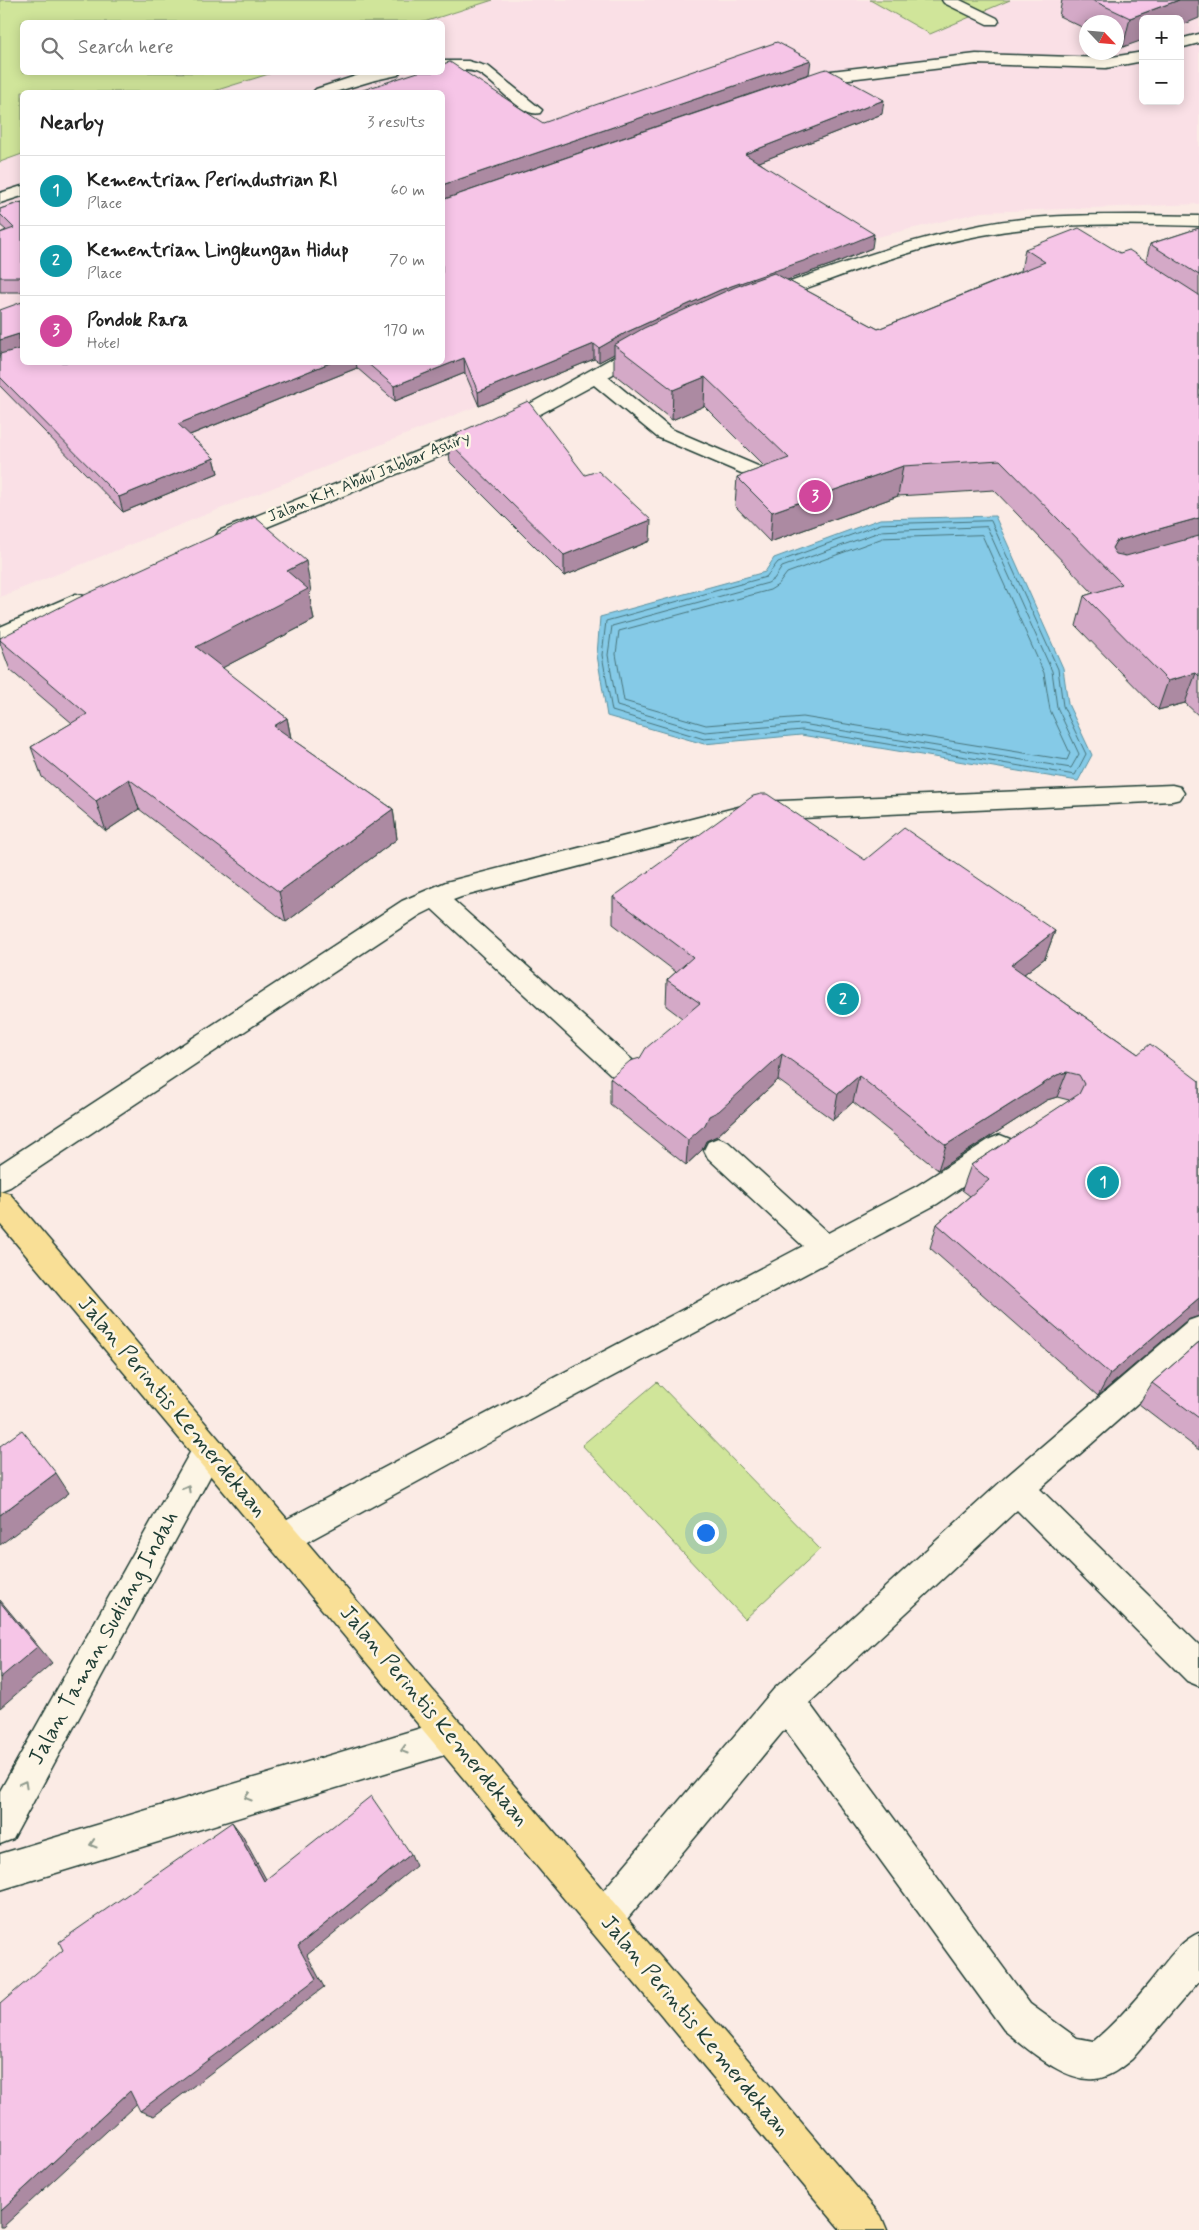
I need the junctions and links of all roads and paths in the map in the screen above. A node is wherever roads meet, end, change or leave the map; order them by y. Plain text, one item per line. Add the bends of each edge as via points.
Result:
1 (948, 0) edge
2 (992, 21) dead end
3 (1199, 38) edge
4 (1184, 43) edge
5 (1139, 57) edge
6 (445, 66) edge
7 (377, 75) edge
8 (790, 88) edge
9 (327, 90) edge
10 (534, 110) dead end
11 (20, 192) edge
12 (0, 198) edge
13 (1199, 221) edge
14 (1051, 222) junction
15 (1075, 238) edge
16 (743, 304) edge
17 (660, 341) edge
18 (595, 376) junction
19 (753, 471) edge
20 (206, 545) edge
21 (89, 596) edge
22 (0, 635) edge
23 (1172, 793) dead end
24 (434, 896) junction
25 (629, 1074) edge
26 (1026, 1131) edge
27 (718, 1150) dead end
28 (0, 1180) edge
29 (0, 1203) edge
30 (826, 1249) junction
31 (1199, 1330) edge
32 (208, 1450) junction
33 (1017, 1488) junction
34 (283, 1538) junction
35 (1199, 1669) edge
36 (786, 1701) junction
37 (451, 1736) junction
38 (0, 1826) edge
39 (0, 1872) edge
40 (604, 1918) junction
41 (1199, 1952) edge
42 (867, 2230) edge

1 - 2 street
3 - 4 street
5 - 8 street via 1106,63 976,59 832,76
6 - 10 street via 484,70
7 - 9 street
11 - 12 street
13 - 14 street
14 - 15 street
14 - 16 street via 953,236 876,257
17 - 18 street, Jalan K.H. Abdul Jabbar Ashiry
18 - 19 street via 664,433
18 - 20 street, Jalan K.H. Abdul Jabbar Ashiry via 524,415
21 - 22 street
23 - 24 street via 758,811
24 - 25 street
24 - 28 street via 403,913
26 - 30 street via 927,1195
27 - 30 street
29 - 32 highway, Jalan Perintis Kemerdekaan
30 - 34 street
31 - 33 street
32 - 34 highway, Jalan Perintis Kemerdekaan
38 -> 32 street, Jalan Taman Sudiang Indah
33 - 35 street
33 - 36 street
34 - 37 highway, Jalan Perintis Kemerdekaan
36 - 40 street
36 - 41 street via 1017,2017 1055,2046 1077,2058 1098,2060 1116,2049
37 -> 39 street
37 - 40 highway, Jalan Perintis Kemerdekaan
40 - 42 highway, Jalan Perintis Kemerdekaan

